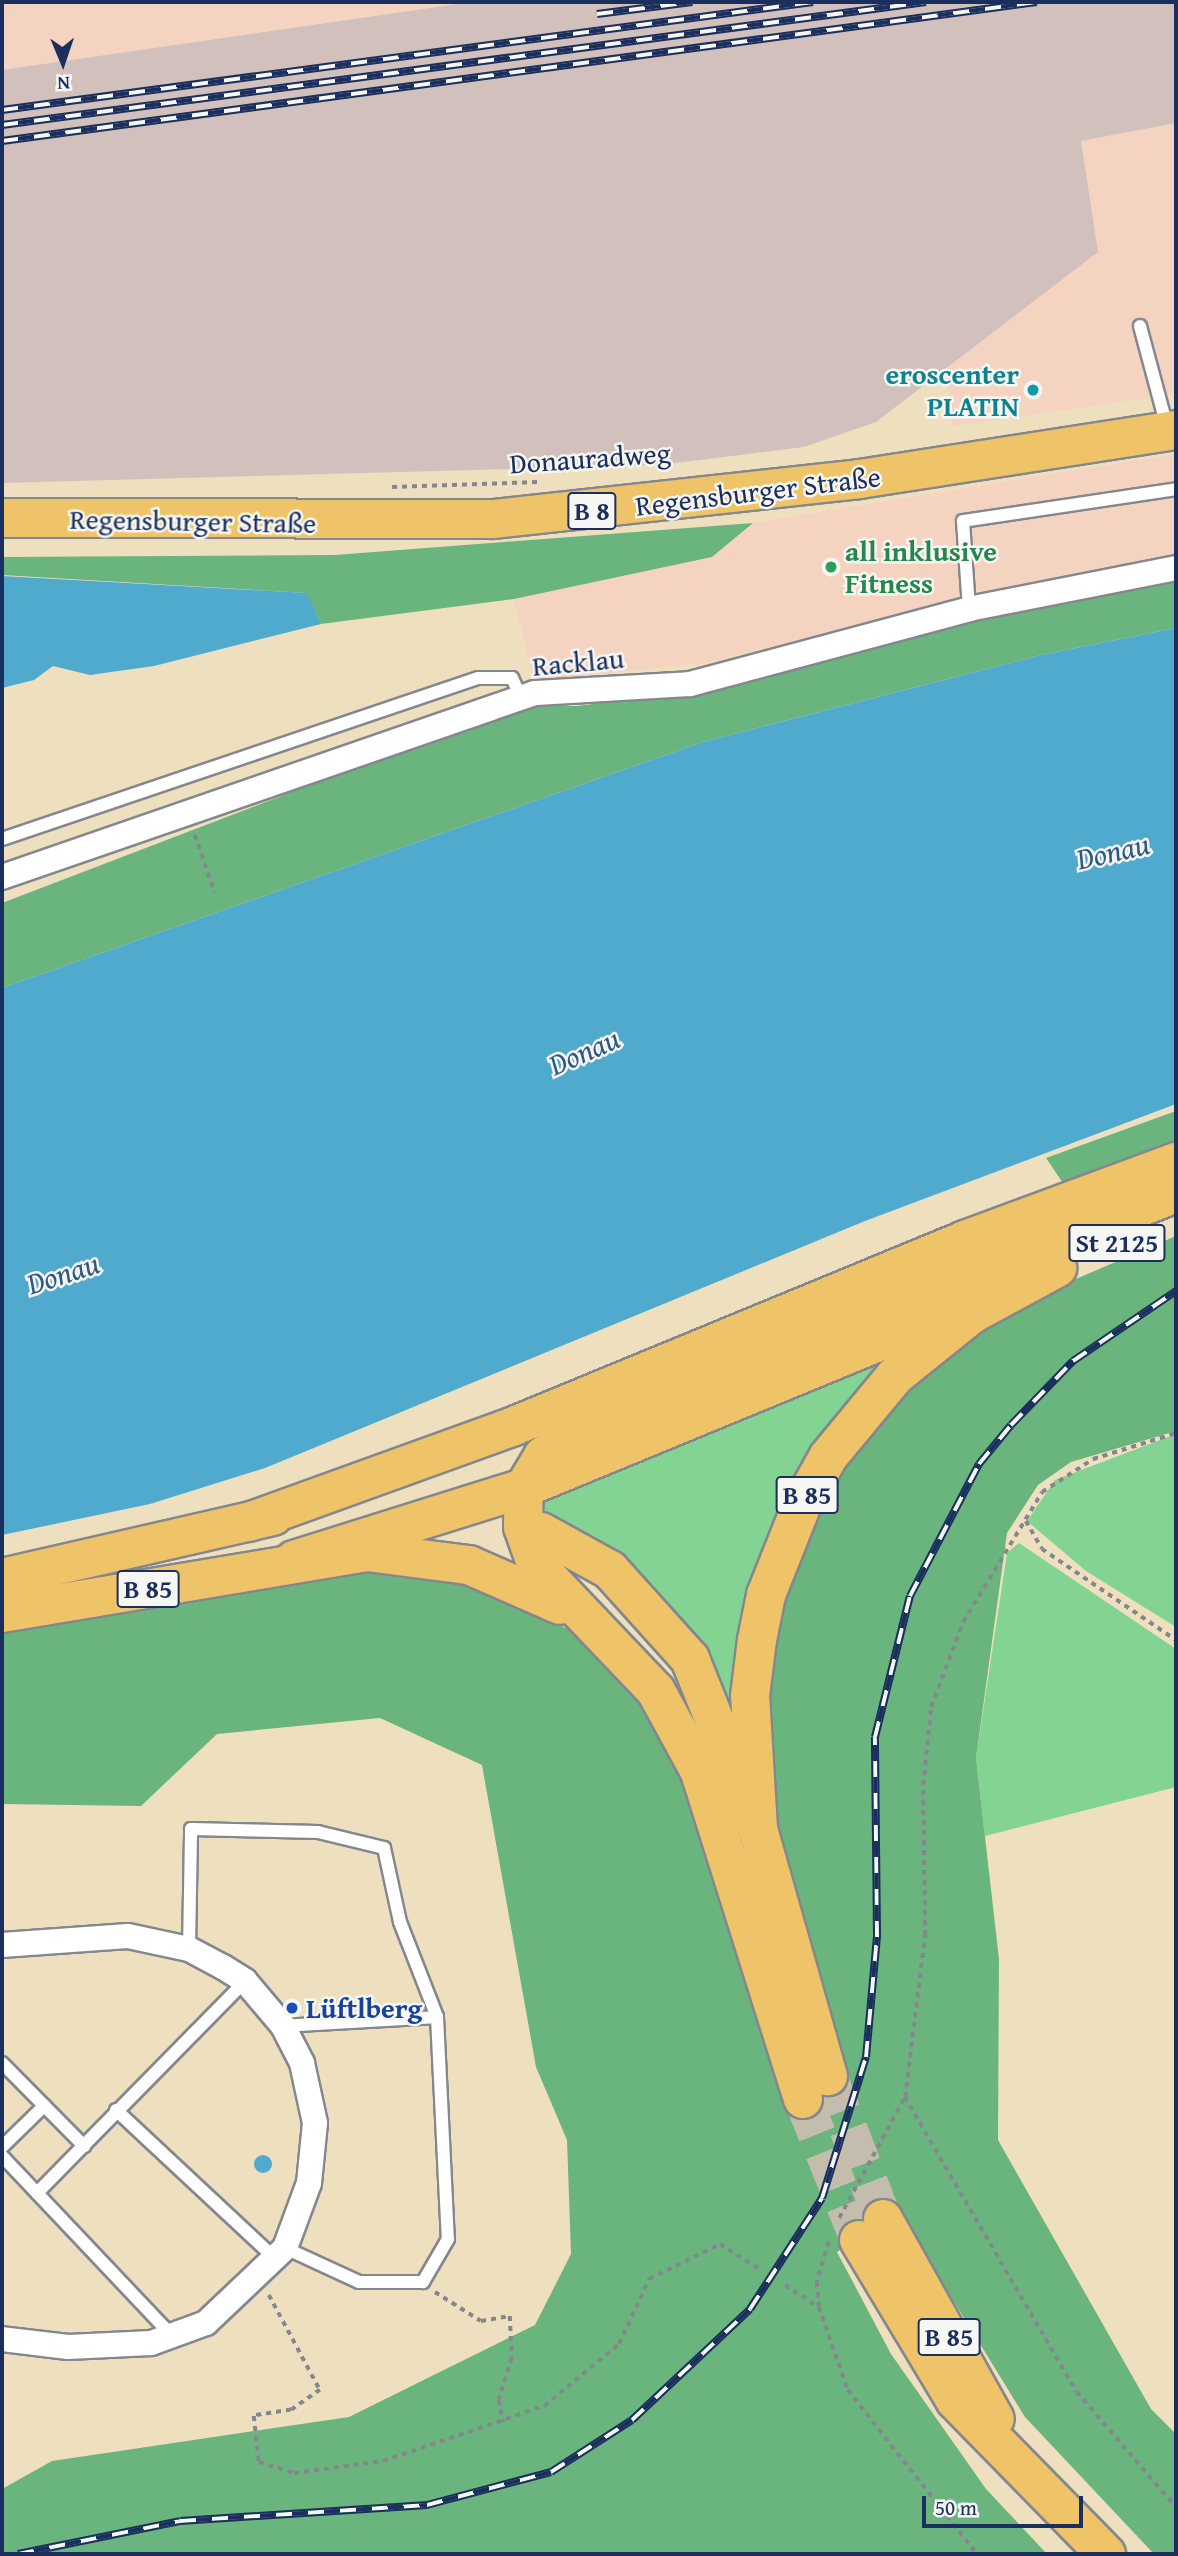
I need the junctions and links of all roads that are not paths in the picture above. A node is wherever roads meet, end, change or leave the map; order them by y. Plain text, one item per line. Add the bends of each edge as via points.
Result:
1 (1140, 327) dead end
2 (1172, 430) edge
3 (1176, 489) edge
4 (2, 518) edge
5 (1176, 568) edge
6 (969, 609) junction
7 (521, 696) junction
8 (2, 839) edge
9 (2, 877) edge
10 (1176, 1161) edge
11 (1176, 1193) edge
12 (1176, 1218) edge
13 (1057, 1268) junction
14 (524, 1488) junction
15 (428, 1501) dead end
16 (249, 1522) junction
17 (541, 1532) dead end
18 (294, 1560) junction
19 (2, 1578) edge
20 (2, 1613) edge
21 (577, 1615) junction
22 (758, 1829) junction
23 (2, 1945) edge
24 (190, 1949) junction
25 (245, 1981) junction
26 (437, 2017) junction
27 (283, 2026) junction
28 (2, 2063) edge
29 (44, 2106) junction
30 (116, 2110) junction
31 (84, 2146) junction
32 (2, 2147) edge
33 (2, 2156) edge
34 (37, 2193) junction
35 (871, 2229) tunnel mouth
36 (281, 2254) junction
37 (2, 2339) edge
38 (174, 2339) junction
39 (1106, 2554) edge

1 - 2 lane
2 - 4 main road, Regensburger Straße / B 8 via 846,480 493,519
3 - 6 lane via 962,521
5 - 6 street, Racklau
6 - 7 street, Racklau via 690,684
7 - 8 lane via 512,678 478,678
7 - 9 street, Racklau
10 - 16 main road via 965,1240 514,1426
11 - 14 main road via 586,1428 543,1456
12 - 13 main road, St 2125
13 - 14 main road
13 - 22 main road, B 85 via 972,1314 895,1376 859,1415 803,1502 766,1595 756,1651 750,1742
14 - 18 main road
14 - 21 main road, B 85 via 528,1547
15 - 16 main road, B 85 via 347,1501
16 - 19 main road, B 85
17 - 22 main road, B 85 via 610,1570 690,1658
18 - 20 main road, B 85
18 - 21 main road, B 85 via 366,1552 435,1558 512,1579
21 - 22 main road, B 85 via 638,1670 688,1744 815,2088
23 - 24 street via 128,1936
24 - 25 street
24 - 26 lane via 191,1829 318,1832 384,1848 400,1922
25 - 27 street
25 - 30 lane
26 - 27 lane
26 - 36 lane via 448,2239 423,2282 359,2282
27 - 36 street via 302,2063 315,2123 307,2193
28 - 29 lane
29 - 31 lane
29 - 32 lane
30 - 31 lane
30 - 36 lane
31 - 34 lane
33 - 34 lane
34 - 38 lane
35 - 39 main road, B 85 via 1013,2455
36 - 38 street via 206,2323
37 - 38 street via 68,2347

